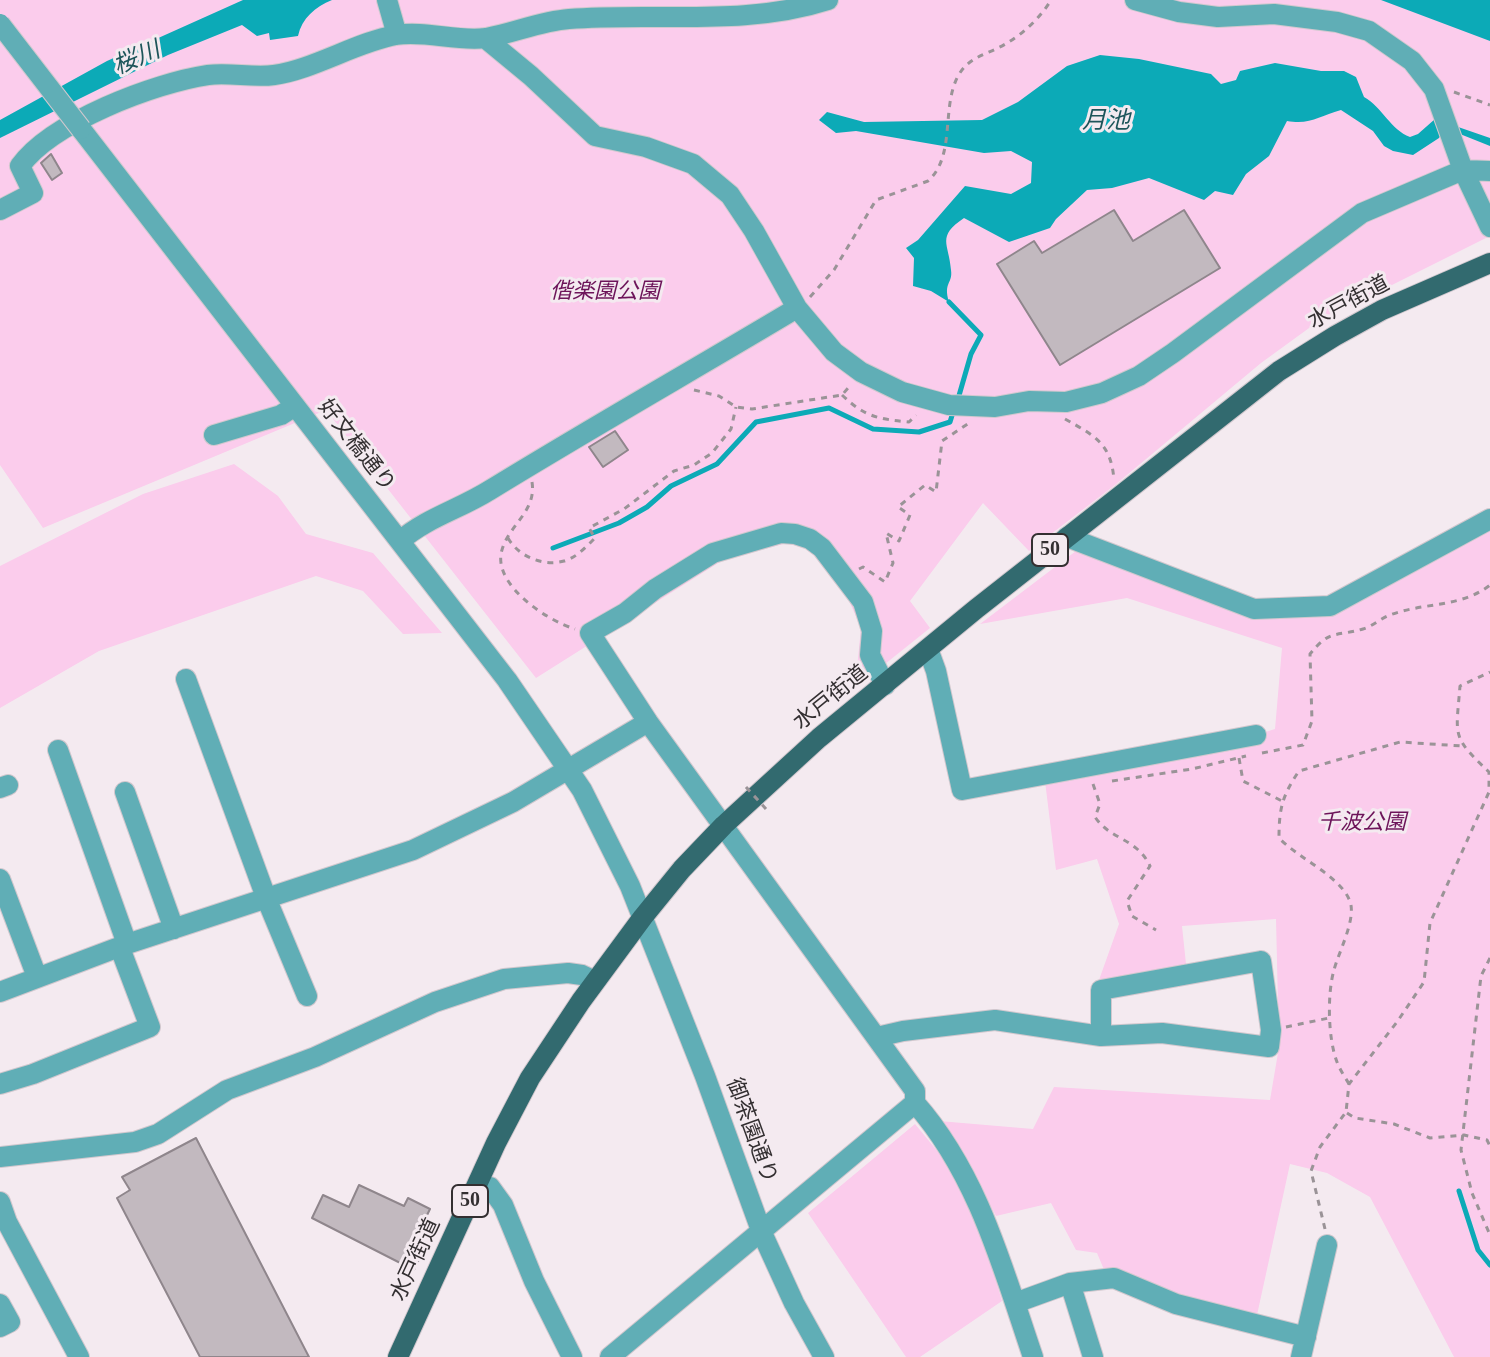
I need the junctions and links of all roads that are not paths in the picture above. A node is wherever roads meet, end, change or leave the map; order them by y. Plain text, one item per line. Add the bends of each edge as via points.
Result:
1 (828, 0) edge
2 (1135, 0) edge
3 (387, 2) edge
4 (0, 24) edge
5 (397, 35) junction
6 (485, 38) junction
7 (1463, 170) junction
8 (1490, 171) edge
9 (0, 210) edge
10 (1490, 227) edge
11 (1490, 263) edge
12 (797, 308) junction
13 (295, 406) junction
14 (214, 435) dead end
15 (1490, 519) edge
16 (1067, 537) junction
17 (400, 541) junction
18 (928, 649) junction
19 (186, 679) dead end
20 (885, 685) junction
21 (648, 722) junction
22 (1256, 735) dead end
23 (58, 750) dead end
24 (570, 771) junction
25 (125, 792) dead end
26 (724, 825) junction
27 (0, 879) edge
28 (267, 900) junction
29 (643, 917) junction
30 (174, 929) junction
31 (124, 946) junction
32 (37, 977) junction
33 (595, 981) junction
34 (0, 992) edge
35 (307, 996) dead end
36 (1101, 1036) junction
37 (877, 1037) junction
38 (0, 1084) edge
39 (915, 1103) junction
40 (0, 1157) edge
41 (477, 1186) junction
42 (0, 1202) edge
43 (762, 1233) junction
44 (1327, 1245) road end
45 (1070, 1283) junction
46 (1015, 1303) junction
47 (0, 1304) edge
48 (0, 1327) edge
49 (1304, 1347) edge
50 (79, 1357) edge
51 (398, 1357) edge
52 (572, 1357) edge
53 (610, 1357) edge
54 (824, 1357) edge
55 (1033, 1357) edge
56 (1093, 1357) edge

1 - 6 street via 735,17 566,19
2 - 7 street via 1179,12 1218,17 1274,14 1369,31 1412,61 1434,89
3 - 5 street
4 - 13 street, 好文橋通り, bridge
5 - 6 street
5 - 9 street via 275,75 208,75 108,106 28,155 20,166 33,193
6 - 12 street via 595,136 693,164 730,195
7 - 8 street
7 - 10 street
7 - 12 street via 1362,213 1139,376 1066,402 1029,401 961,412 902,392 834,352
11 - 16 main road, 水戸街道 / 50 via 1382,310 1304,354
12 - 17 street
13 - 14 street
13 - 17 street, 好文橋通り
15 - 16 street via 1330,606 1254,609
16 - 18 main road, 水戸街道 / 50
17 - 24 street, 好文橋通り
18 - 20 main road, 水戸街道 / 50
18 - 22 street via 962,790
19 - 28 street
20 - 21 street via 870,655 870,617 846,577 810,539 781,533 713,553 590,633
20 - 26 main road, 水戸街道 / 50
21 - 24 street
21 - 26 street
23 - 31 street
24 - 28 street via 445,837
24 - 29 street, 好文橋通り
25 - 30 street
26 - 29 main road, 水戸街道 / 50
26 - 37 street
27 - 32 street
28 - 30 street
28 - 35 street
29 - 33 main road, 水戸街道 / 50
29 - 43 street, 御茶園通り
30 - 31 street
31 - 32 street
31 - 38 street via 150,1027
32 - 34 street
33 - 40 street via 568,973 504,979 435,1002 227,1090 158,1134 135,1142
33 - 41 main road, 水戸街道 / 50 via 530,1078
36 - 36 street via 1162,1033 1269,1047 1261,961 1101,990
36 - 37 street via 995,1020
37 - 39 street via 915,1091
39 - 43 street
39 - 46 street via 955,1157 987,1224
41 - 51 main road, 水戸街道 / 50
41 - 52 street via 490,1187 503,1205
42 - 50 street
43 - 53 street
43 - 54 street, 御茶園通り
44 - 49 street
45 - 46 street
45 - 49 street via 1114,1278
45 - 56 street
46 - 55 street
47 - 48 street via 10,1322

